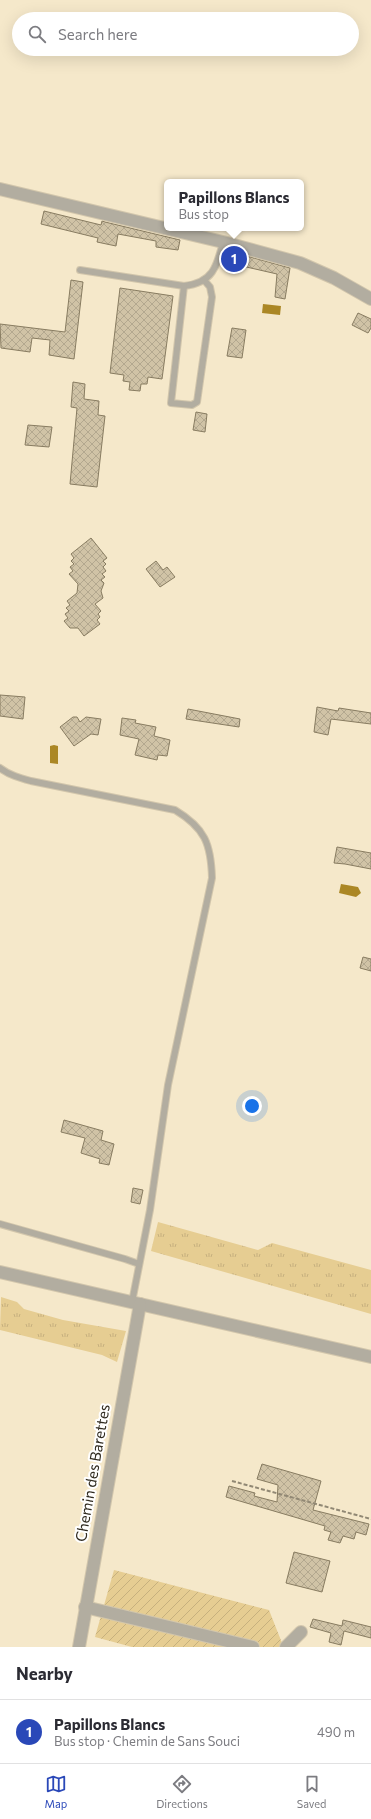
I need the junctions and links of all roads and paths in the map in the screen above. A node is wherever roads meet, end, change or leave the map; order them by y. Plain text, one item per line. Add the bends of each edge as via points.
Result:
1 (0, 189) edge
2 (164, 228) edge
3 (177, 231) edge
4 (223, 242) junction
5 (80, 270) dead end
6 (204, 280) junction
7 (184, 286) junction
8 (371, 299) edge
9 (0, 768) edge
10 (0, 1224) edge
11 (139, 1264) junction
12 (0, 1272) edge
13 (136, 1303) junction
14 (371, 1357) edge
15 (232, 1481) dead end
16 (371, 1518) edge
17 (85, 1607) junction
18 (301, 1632) dead end
19 (79, 1647) edge
20 (252, 1647) edge
21 (286, 1647) edge

1 - 2 street
3 - 4 street
4 - 6 lane via 215,270
4 - 8 street via 300,263
5 - 7 lane
6 - 7 lane
6 - 7 lane via 210,288 212,297 196,402 192,405 170,402
9 - 11 lane via 31,782 175,810 189,819 204,836 211,856 212,878 168,1085 150,1210
10 - 11 lane
11 - 13 lane
12 - 13 street
13 - 14 street
13 - 17 street, Chemin des Barettes
15 - 16 path
17 - 19 street, Chemin des Barettes
17 - 20 street
18 - 21 street

